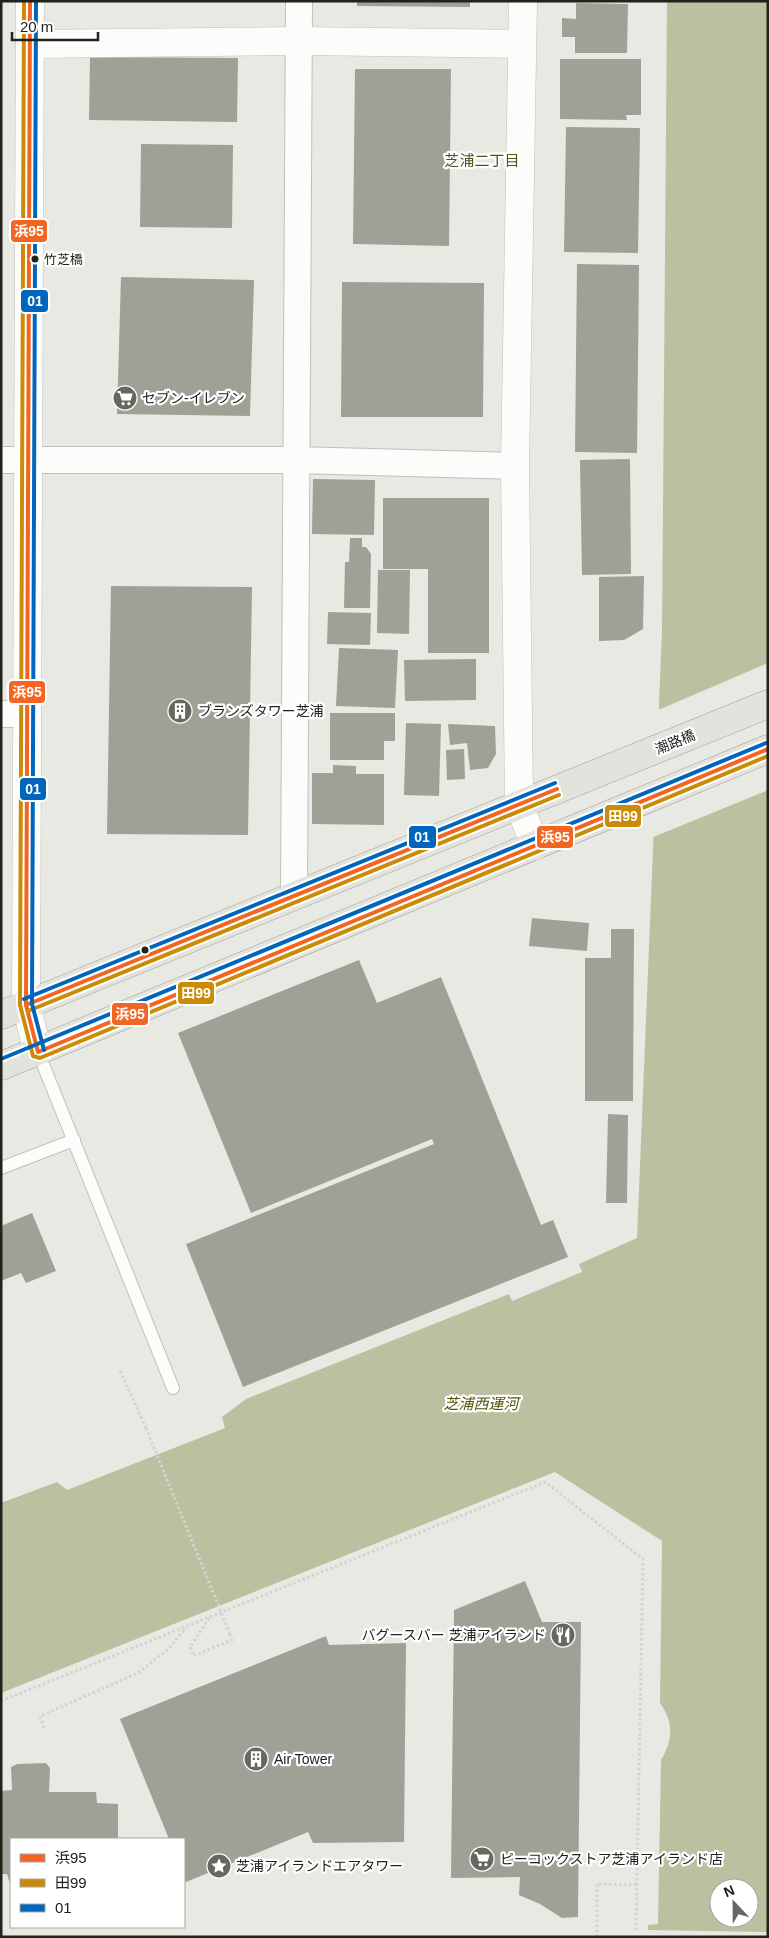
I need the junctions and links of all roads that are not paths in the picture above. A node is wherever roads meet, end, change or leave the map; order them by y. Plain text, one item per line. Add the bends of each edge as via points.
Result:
1 (30, 1) edge
2 (299, 1) edge
3 (523, 1) edge
4 (300, 41) junction
5 (30, 44) junction
6 (522, 44) junction
7 (1, 460) edge
8 (29, 460) junction
9 (296, 460) junction
10 (515, 466) junction
11 (768, 704) edge
12 (14, 714) edge
13 (768, 749) edge
14 (519, 804) junction
15 (534, 846) junction
16 (294, 896) junction
17 (26, 1005) junction
18 (1, 1015) edge
19 (38, 1052) junction
20 (1, 1066) edge
21 (74, 1140) junction
22 (1, 1168) edge
23 (173, 1388) dead end

1 - 5 street
2 - 4 street
3 - 6 street
4 - 5 street
4 - 6 street
4 - 9 street
5 - 8 street
6 - 10 street
7 - 8 street
8 - 9 street
8 - 12 street
9 - 10 street
9 - 16 street
10 - 14 street
11 - 14 main road, 潮路橋
12 - 17 street
13 - 15 main road
14 - 15 street
14 - 16 main road, 潮路橋
15 - 19 main road
16 - 17 main road, 潮路橋
17 - 18 main road, 潮路橋
17 - 19 street
19 - 20 main road
19 - 21 lane
21 - 22 lane
21 - 23 lane

